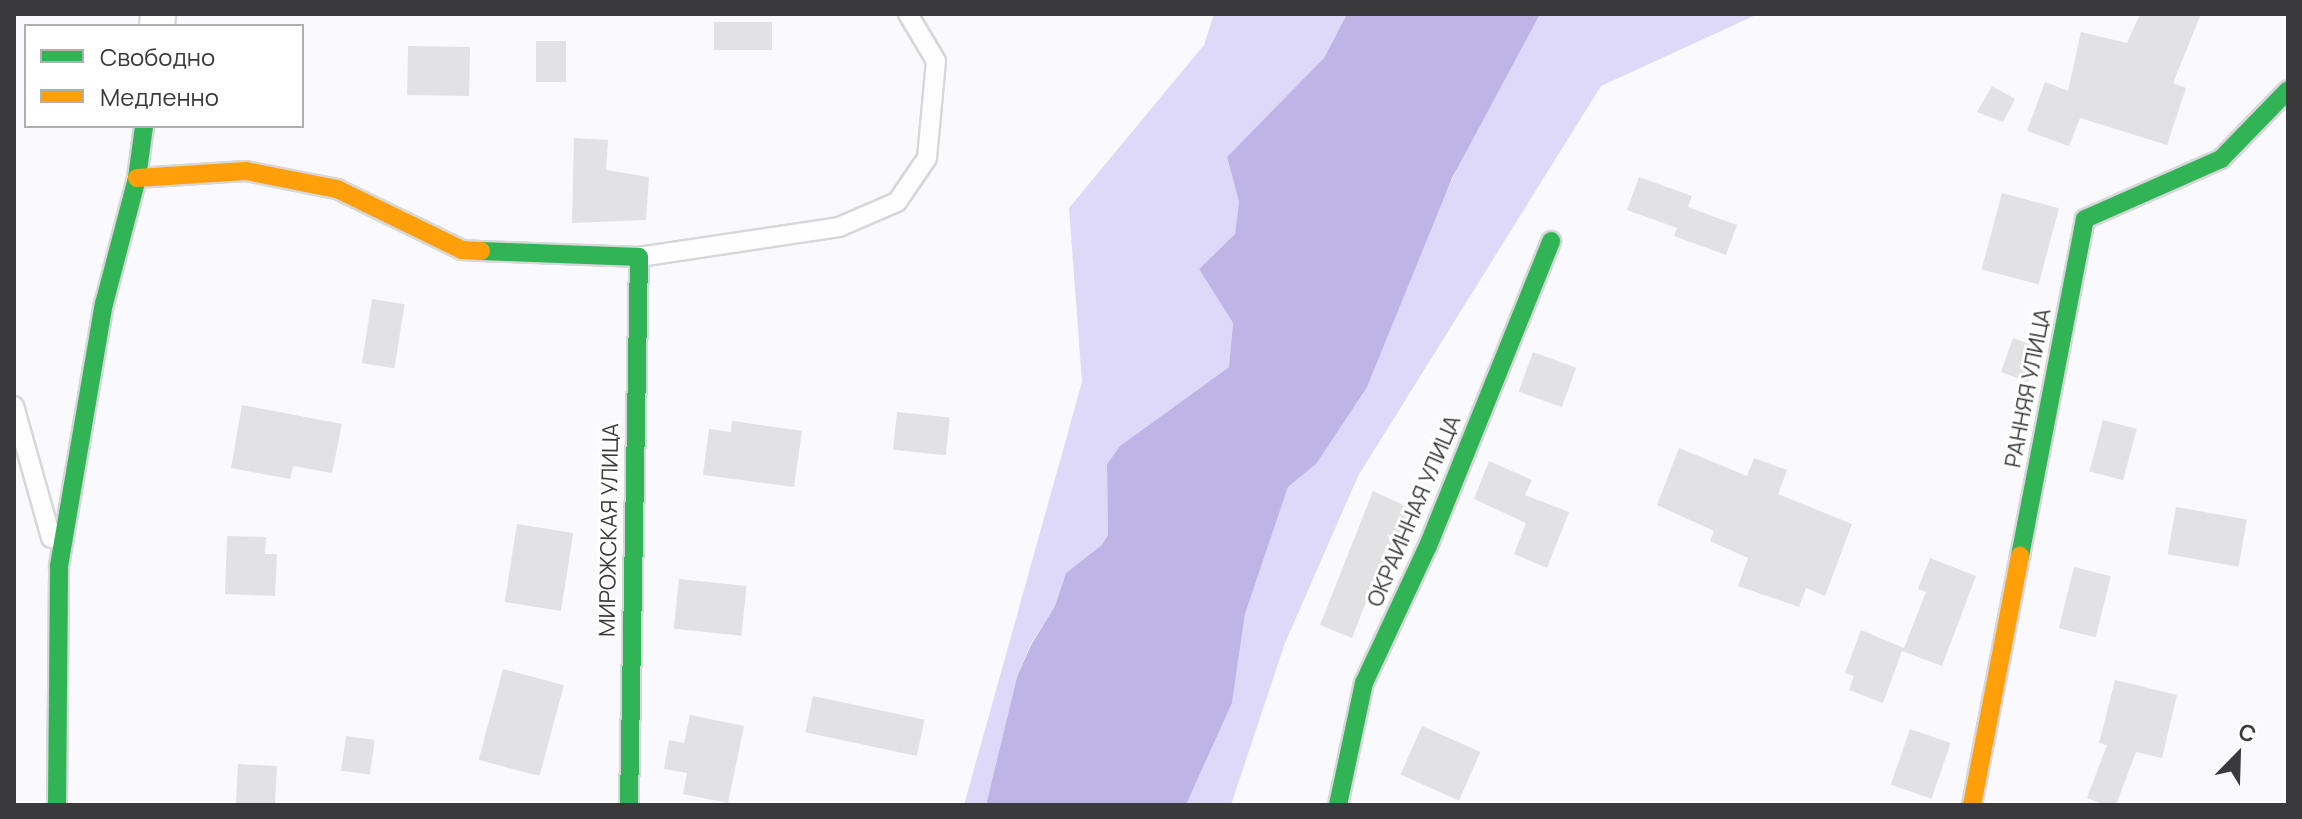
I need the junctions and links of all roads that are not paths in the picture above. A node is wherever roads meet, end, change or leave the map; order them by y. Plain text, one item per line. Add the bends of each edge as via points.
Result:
1 (908, 14) edge
2 (2288, 90) edge
3 (144, 128) edge
4 (137, 178) junction
5 (1551, 241) dead end
6 (639, 257) junction
7 (14, 406) edge
8 (59, 566) junction
9 (57, 805) edge
10 (629, 805) edge
11 (1338, 805) edge
12 (1972, 805) edge

1 - 6 lane via 936,61 927,158 897,202 839,227
2 - 12 street, РАННЯЯ УЛИЦА via 2221,159 2085,219
3 - 4 street
4 - 6 street via 246,171 337,189 462,250
4 - 8 street via 104,304
5 - 11 street, ОКРАИННАЯ УЛИЦА via 1428,546 1364,683
6 - 10 street, МИРОЖСКАЯ УЛИЦА
7 - 8 lane
8 - 9 street

